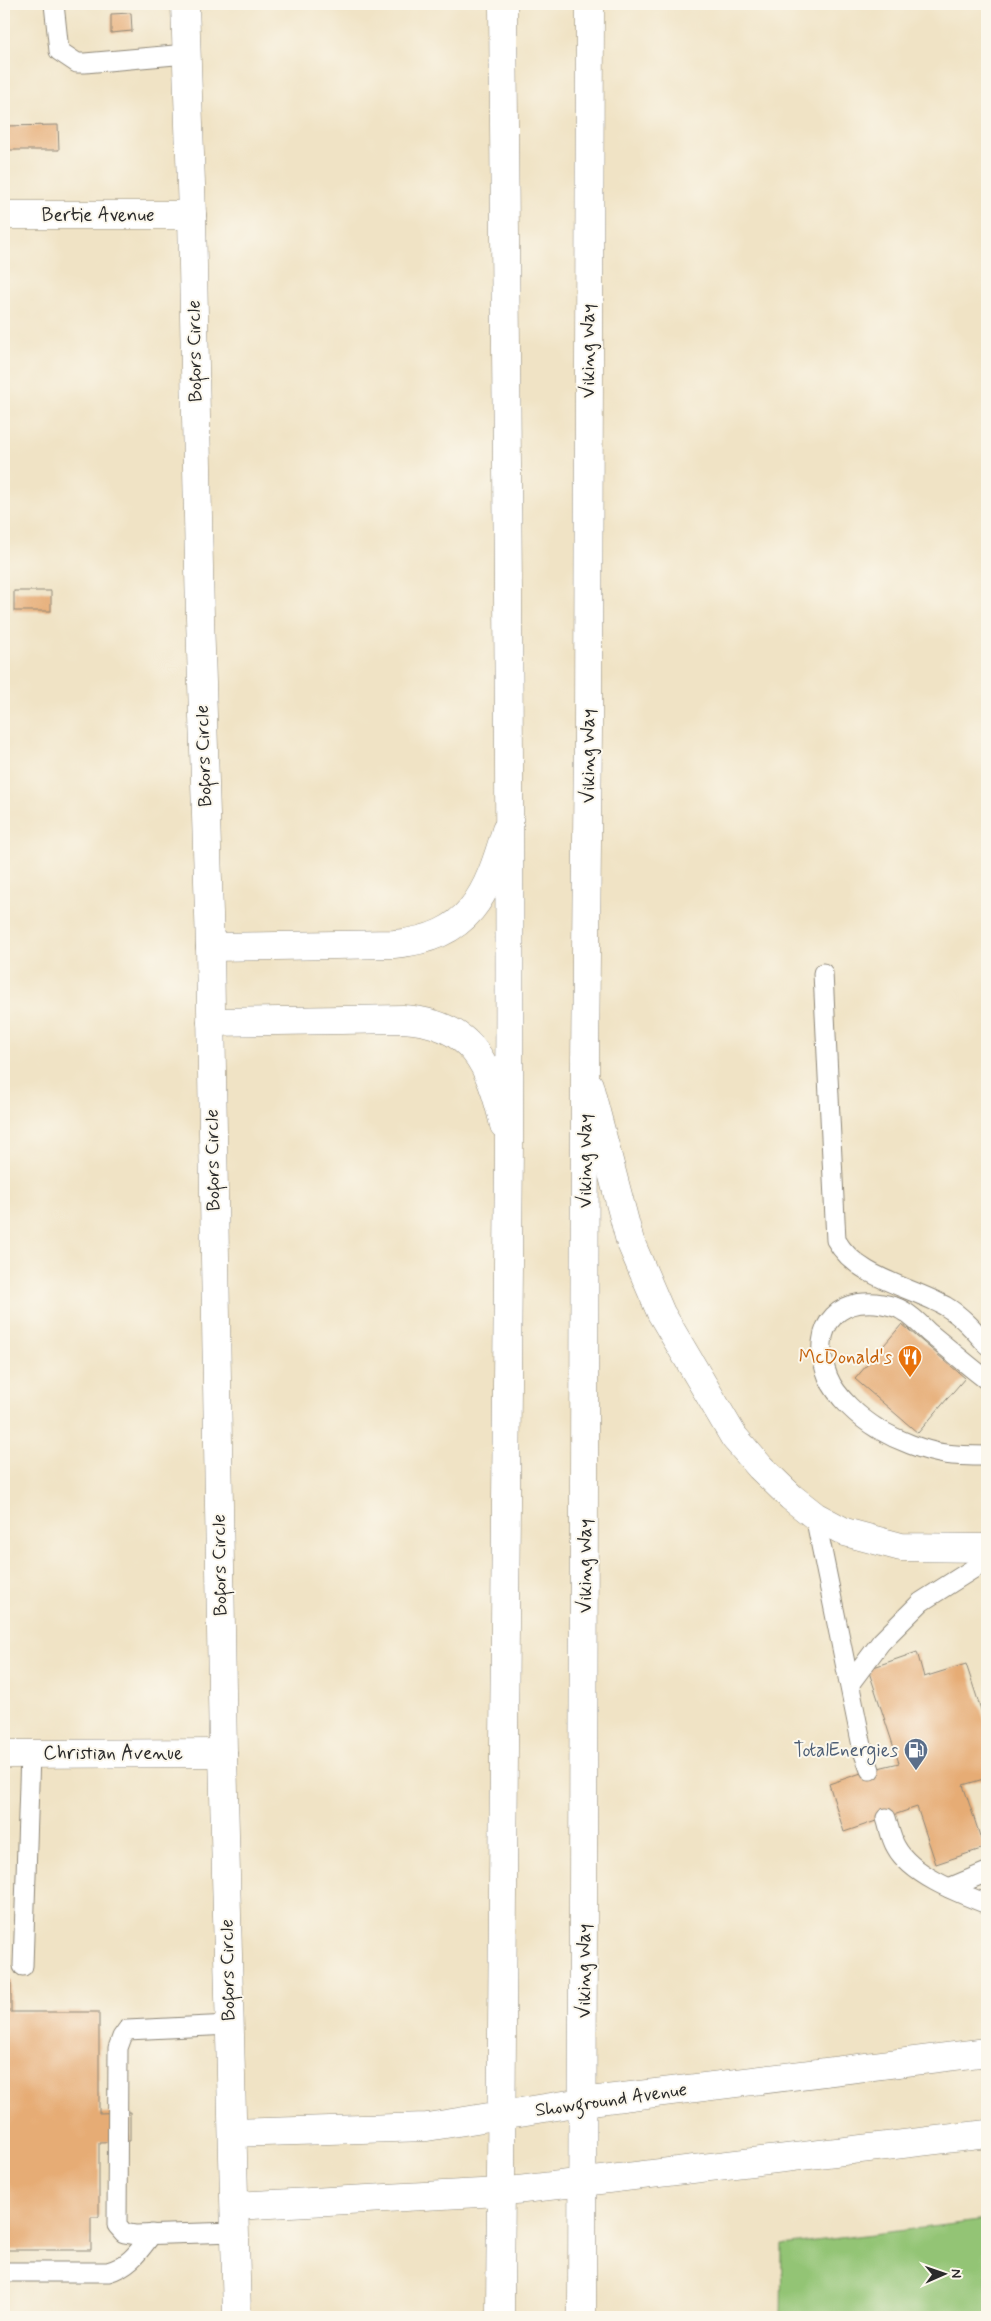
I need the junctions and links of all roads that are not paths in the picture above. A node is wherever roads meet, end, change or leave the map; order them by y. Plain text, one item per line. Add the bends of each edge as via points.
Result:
1 (54, 4) edge
2 (185, 4) edge
3 (503, 4) edge
4 (590, 4) edge
5 (186, 54) junction
6 (4, 215) edge
7 (192, 215) junction
8 (510, 820) junction
9 (210, 947) junction
10 (823, 974) dead end
11 (211, 1022) junction
12 (585, 1067) junction
13 (509, 1146) junction
14 (987, 1345) edge
15 (987, 1380) edge
16 (987, 1456) edge
17 (815, 1516) junction
18 (987, 1548) edge
19 (987, 1560) edge
20 (851, 1682) junction
21 (223, 1753) junction
22 (17, 1754) edge
23 (870, 1770) dead end
24 (886, 1818) dead end
25 (987, 1872) edge
26 (949, 1888) junction
27 (987, 1904) edge
28 (23, 1966) dead end
29 (230, 2025) junction
30 (987, 2052) edge
31 (582, 2102) junction
32 (500, 2116) junction
33 (233, 2133) junction
34 (987, 2134) edge
35 (581, 2182) junction
36 (500, 2192) junction
37 (236, 2219) junction
38 (152, 2234) junction
39 (4, 2272) edge
40 (237, 2317) edge
41 (500, 2317) edge
42 (582, 2317) edge

1 - 5 lane via 60,51 77,63
2 - 5 street, Bofors Circle
3 - 8 street
4 - 12 street, Viking Way
5 - 7 street, Bofors Circle
6 - 7 street, Bertie Avenue
7 - 9 street, Bofors Circle
8 - 9 street via 496,865 479,900 460,922 436,935 394,944
8 - 13 street
9 - 11 street, Bofors Circle
10 - 14 lane via 836,1240 855,1264 946,1307
11 - 13 street via 403,1019 440,1026 458,1035 478,1053 496,1090
11 - 21 street, Bofors Circle
12 - 17 street via 630,1241 661,1313 734,1437 760,1467
12 - 31 street, Viking Way
13 - 32 street
15 - 16 lane via 896,1308 864,1304 835,1313 828,1322 823,1357 828,1378 839,1395 862,1417 878,1429 931,1450
17 - 18 street via 845,1532 901,1547
17 - 20 lane
19 - 20 lane via 921,1602 881,1642
20 - 23 lane
21 - 22 street, Christian Avenue
21 - 29 street, Bofors Circle
22 - 28 lane
24 - 26 lane via 896,1847 910,1865
25 - 26 lane
26 - 27 lane
29 - 33 street, Bofors Circle
29 - 38 lane via 127,2030 122,2036 118,2048 117,2225 124,2233
30 - 31 street, Showground Avenue
31 - 32 street, Showground Avenue
31 - 35 street, Viking Way
32 - 33 street, Showground Avenue via 426,2127
32 - 36 street
33 - 37 street, Bofors Circle
34 - 35 street
35 - 36 street
35 - 42 street, Viking Way
36 - 37 street
36 - 41 street
37 - 38 lane
37 - 40 street, Bofors Circle
38 - 39 lane via 129,2263 120,2269 108,2272

